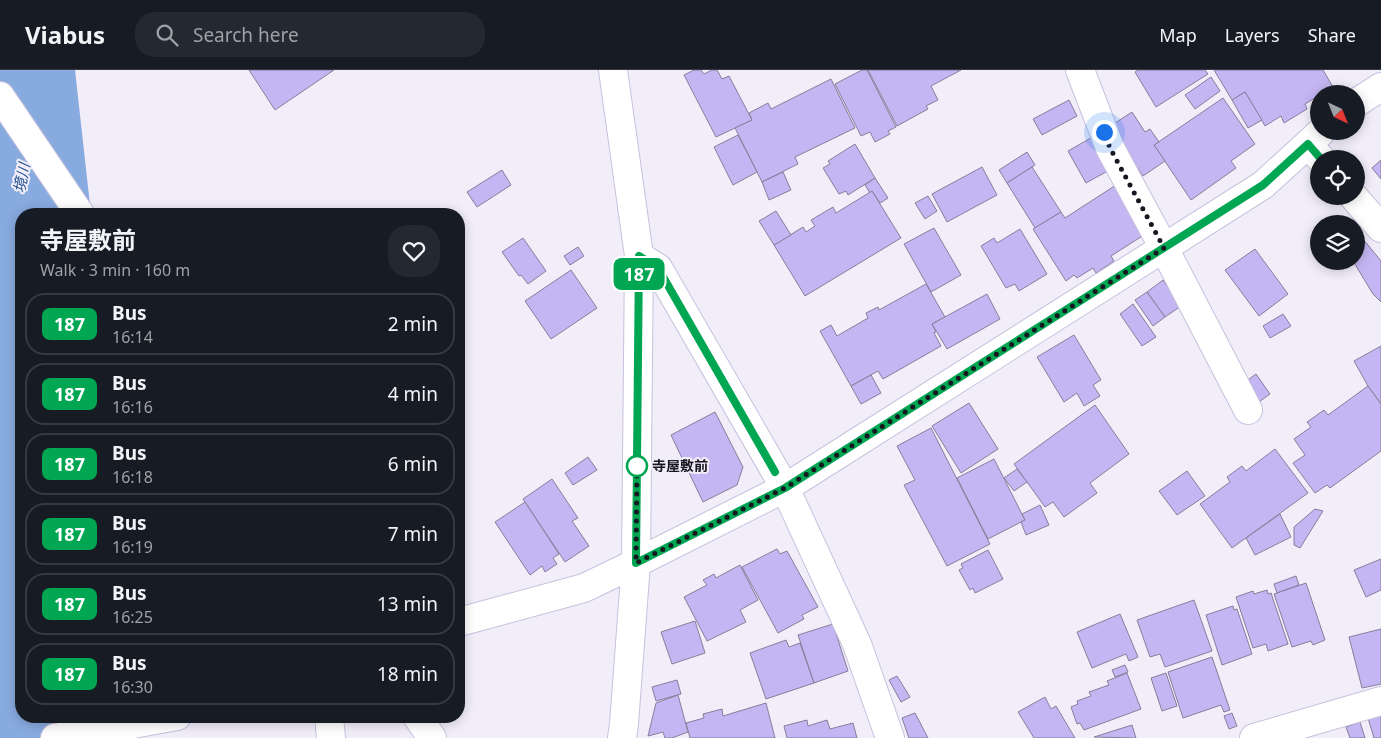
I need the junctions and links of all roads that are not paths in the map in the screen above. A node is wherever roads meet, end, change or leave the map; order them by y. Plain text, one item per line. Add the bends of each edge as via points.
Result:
1 (613, 70) edge
2 (1080, 70) edge
3 (1381, 87) edge
4 (0, 96) edge
5 (1365, 97) edge
6 (1317, 145) edge
7 (1362, 205) edge
8 (76, 208) edge
9 (1381, 228) edge
10 (1164, 248) junction
11 (639, 256) junction
12 (1248, 410) dead end
13 (785, 488) junction
14 (636, 563) junction
15 (465, 620) edge
16 (1381, 701) edge
17 (135, 723) edge
18 (330, 723) edge
19 (422, 723) edge
20 (55, 738) edge
21 (331, 738) edge
22 (432, 738) edge
23 (622, 738) edge
24 (890, 738) edge
25 (1254, 738) edge

1 - 11 street
2 - 10 street via 1110,148
3 - 5 street
4 - 8 street
6 - 10 street via 1263,185
7 - 9 street
10 - 12 street
10 - 13 street
11 - 13 street via 658,268
11 - 14 street
13 - 14 street
13 - 24 street via 857,644
14 - 15 street via 584,588
14 - 23 street
16 - 25 street
17 - 20 street
18 - 21 street
19 - 22 street

